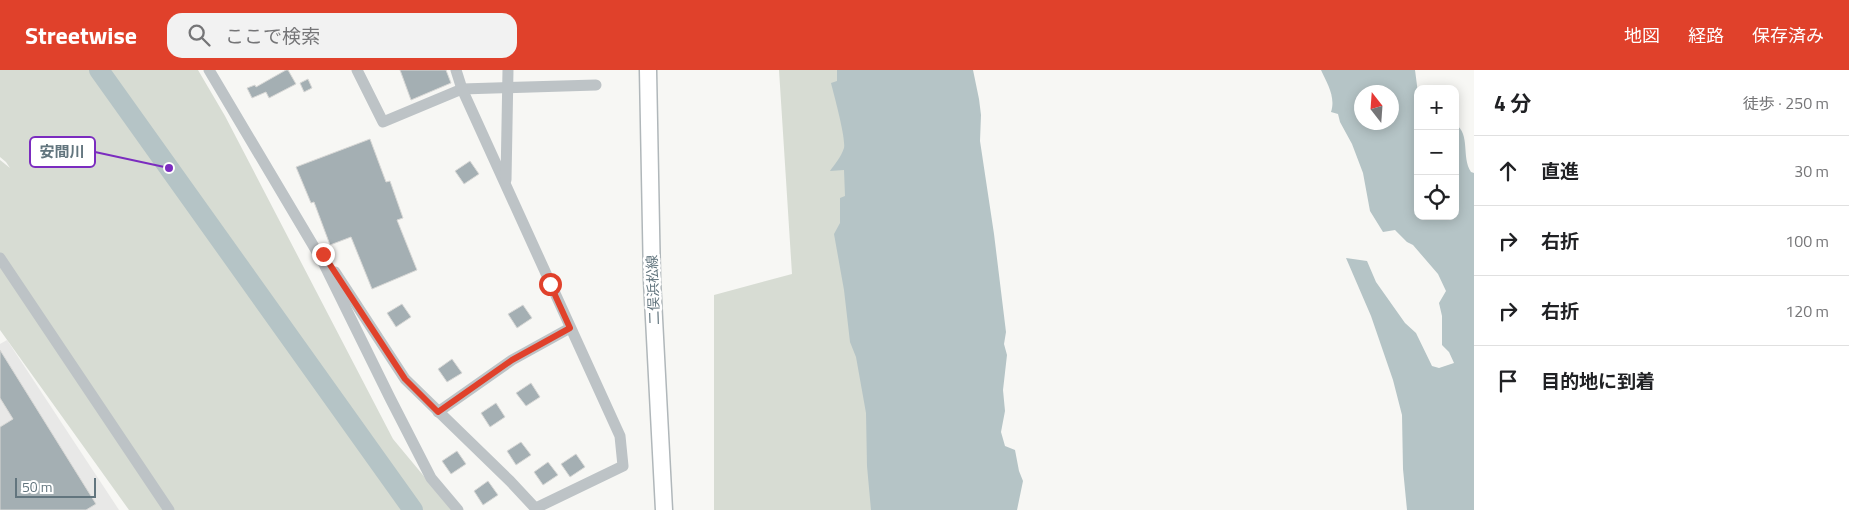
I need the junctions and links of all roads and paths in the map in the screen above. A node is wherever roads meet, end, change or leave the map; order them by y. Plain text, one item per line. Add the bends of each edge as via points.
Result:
1 (209, 70) edge
2 (357, 70) edge
3 (456, 70) edge
4 (508, 70) edge
5 (648, 70) edge
6 (596, 85) dead end
7 (462, 88) junction
8 (508, 88) junction
9 (506, 184) junction
10 (311, 241) junction
11 (0, 258) edge
12 (570, 328) junction
13 (438, 412) junction
14 (536, 509) edge
15 (169, 510) edge
16 (458, 510) edge
17 (664, 510) edge

1 - 10 street
2 - 7 street via 383,122
3 - 7 street
4 - 8 street
5 - 17 main road, 二俣浜松線 via 652,280
6 - 8 street
7 - 8 street
7 - 9 street
8 - 9 street
9 - 12 street
10 - 13 street via 323,254 405,379
10 - 16 street via 431,478
11 - 15 street
12 - 13 street via 512,360
12 - 14 street via 620,436 623,466
13 - 14 street

